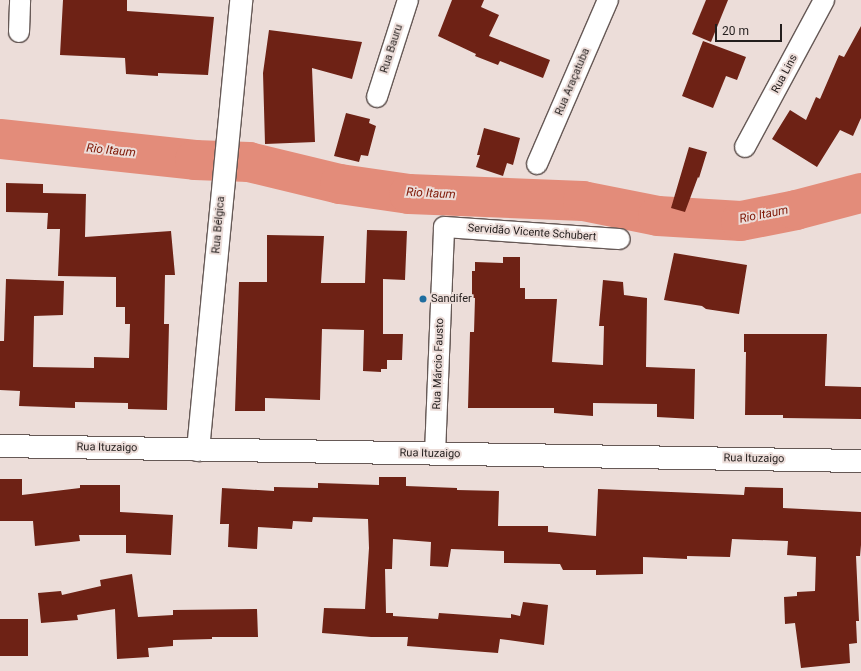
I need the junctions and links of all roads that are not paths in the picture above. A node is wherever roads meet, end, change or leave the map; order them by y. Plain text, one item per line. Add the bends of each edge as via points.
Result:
1 (20, 0) edge
2 (241, 0) edge
3 (408, 0) edge
4 (608, 0) edge
5 (824, 0) edge
6 (19, 32) dead end
7 (376, 97) dead end
8 (745, 147) dead end
9 (537, 164) dead end
10 (444, 227) joint
11 (620, 239) dead end
12 (0, 446) edge
13 (198, 450) junction
14 (435, 454) junction
15 (861, 461) edge

1 - 6 street
2 - 13 street, Rua Bélgica
3 - 7 street, Rua Bauru
4 - 9 street, Rua Araçatuba
5 - 8 street, Rua Lins
10 - 11 street, Servidão Vicente Schubert
10 - 14 street, Rua Márcio Fausto
12 - 13 street, Rua Ituzaigo
13 - 14 street, Rua Ituzaigo
14 - 15 street, Rua Ituzaigo

